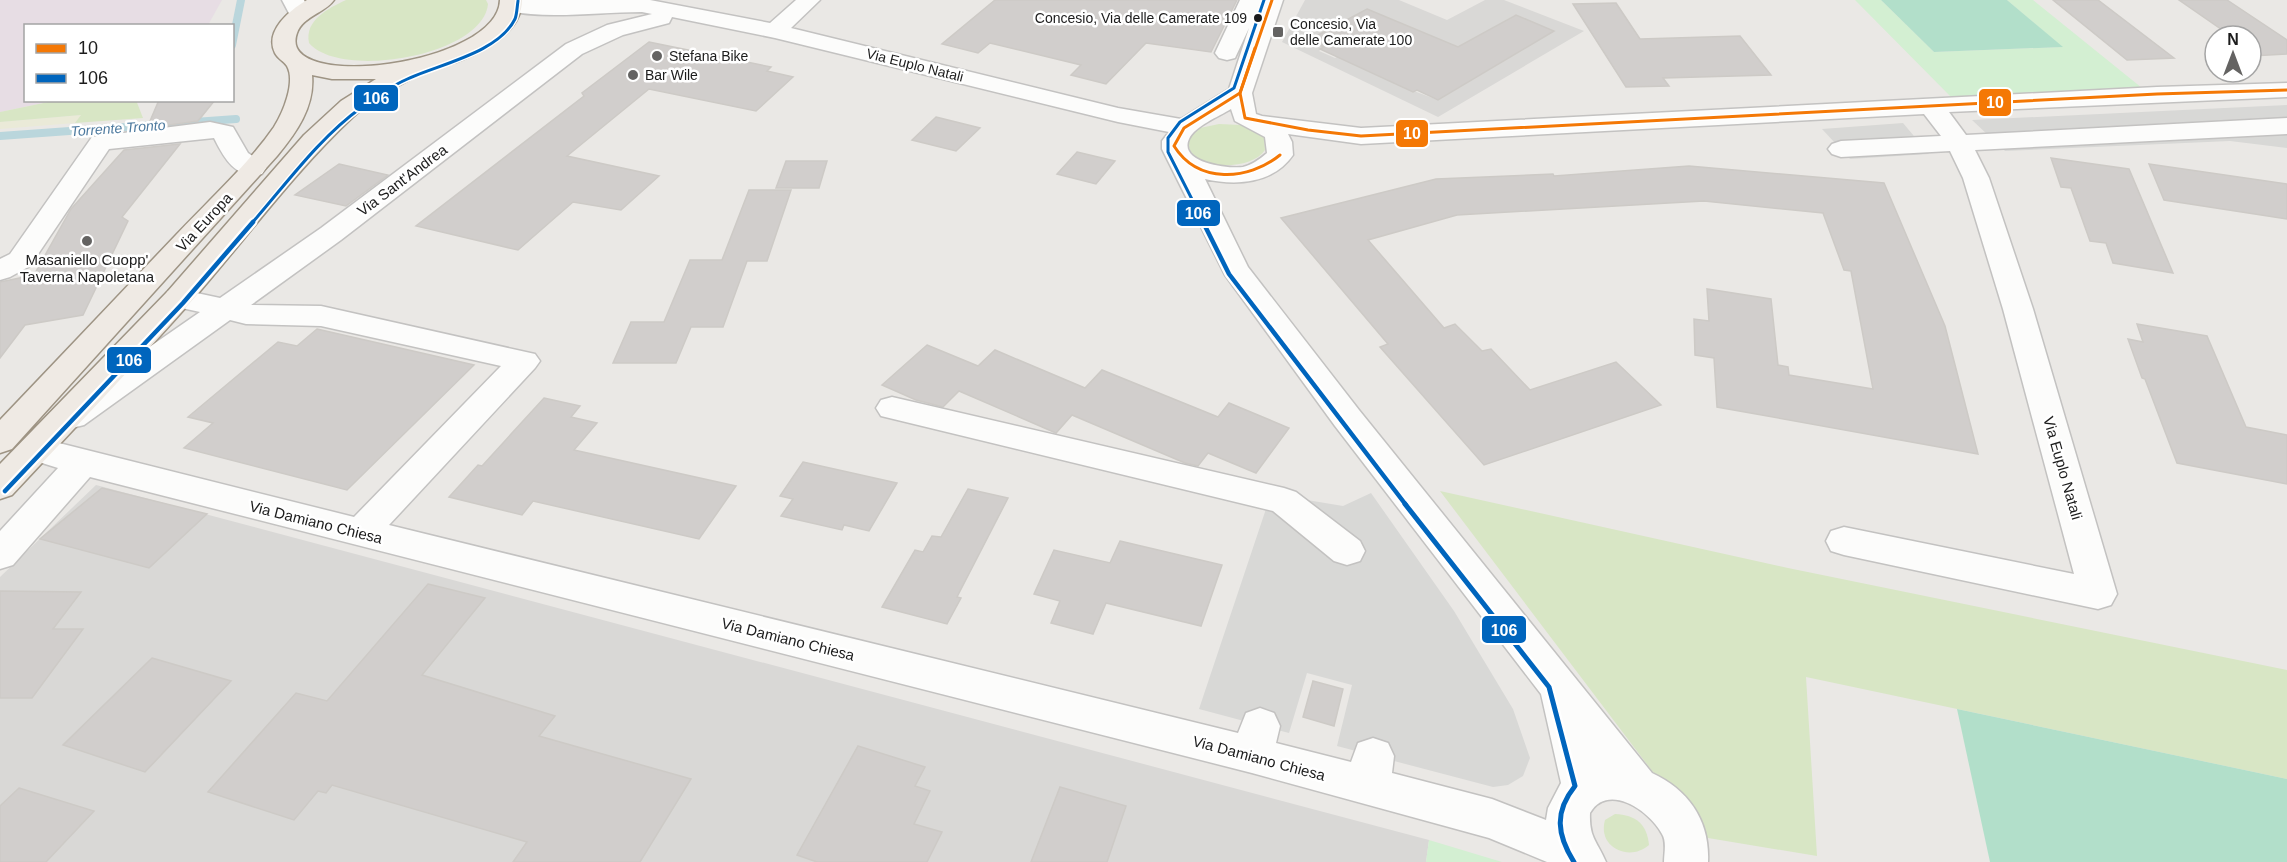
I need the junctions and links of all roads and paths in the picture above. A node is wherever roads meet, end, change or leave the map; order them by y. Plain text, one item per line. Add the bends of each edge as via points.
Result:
1 (323, 0) edge
2 (809, 0) edge
3 (1251, 0) edge
4 (1272, 0) edge
5 (511, 2) edge
6 (644, 2) edge
7 (297, 7) edge
8 (547, 7) junction
9 (580, 9) edge
10 (661, 18) junction
11 (712, 19) junction
12 (775, 31) junction
13 (491, 33) junction
14 (574, 49) junction
15 (1227, 53) dead end
16 (299, 64) junction
17 (422, 64) junction
18 (2287, 90) edge
19 (1240, 93) junction
20 (1931, 106) junction
21 (1252, 121) junction
22 (2287, 126) edge
23 (1361, 136) junction
24 (1184, 139) junction
25 (1959, 142) junction
26 (1841, 149) dead end
27 (1280, 155) junction
28 (253, 168) junction
29 (1236, 175) junction
30 (1211, 219) junction
31 (0, 270) edge
32 (178, 298) junction
33 (227, 308) junction
34 (892, 408) dead end
35 (27, 428) edge
36 (0, 441) edge
37 (83, 463) junction
38 (0, 486) edge
39 (360, 532) junction
40 (1844, 542) dead end
41 (1347, 551) dead end
42 (0, 555) edge
43 (1556, 684) junction
44 (1636, 785) junction
45 (1575, 798) junction
46 (1492, 819) junction
47 (1580, 857) edge
48 (1690, 861) edge

1 - 7 main road
2 - 12 street
3 - 15 street
4 - 19 street
5 - 8 street, Via Euplo Natali
5 - 13 main road, Via Europa via 506,19
6 - 8 street, Via Euplo Natali
6 - 11 street, Via Euplo Natali
7 - 16 main road via 282,42 284,50
8 - 9 street
9 - 10 street, Via Euplo Natali
9 - 13 street, Via Euplo Natali
9 - 14 street, Via Sant'Andrea via 591,23 591,30
10 - 11 street, Via Euplo Natali
10 - 14 street, Via Sant'Andrea via 615,30
11 - 12 street, Via Euplo Natali
12 - 24 street, Via Euplo Natali via 1118,115
13 - 17 main road, Via Europa via 461,50
14 - 33 street, Via Sant'Andrea
16 - 17 main road, Via Europa via 352,73
16 - 28 main road, Via Europa via 302,84 296,108
17 - 32 main road, Via Europa via 337,116
18 - 20 street
19 - 21 street
19 - 24 street
20 - 23 street
20 - 25 street, Via Euplo Natali
21 - 23 street
21 - 24 street via 1218,117
21 - 27 street via 1274,132 1281,143
22 - 25 street
23 - 27 street
24 - 29 street, Via Euplo Natali via 1190,165 1211,173
24 - 30 street
25 - 26 street
25 - 40 street, Via Euplo Natali via 1976,178 2018,309 2098,594
27 - 29 street via 1264,168
28 - 31 street via 237,158 224,132 210,130 101,142 20,260
28 - 35 main road, Via Europa
29 - 30 street
30 - 43 street via 1235,269
32 - 33 street
32 - 35 main road, Via Europa
33 - 35 street, Via Sant'Andrea
33 - 39 street via 246,314 321,316 524,362
34 - 41 street via 1284,501
35 - 36 main road, Via Europa
35 - 37 street
35 - 38 main road, Via Europa
37 - 39 street, Via Damiano Chiesa
37 - 42 street
39 - 46 street, Via Damiano Chiesa via 1256,740 1371,771
43 - 44 street
43 - 45 street
44 - 45 street, Via Damiano Chiesa via 1607,781
44 - 48 street via 1658,797 1676,815 1687,837
45 - 46 street, Via Damiano Chiesa
45 - 47 street via 1567,834
46 - 47 street, Via Damiano Chiesa

